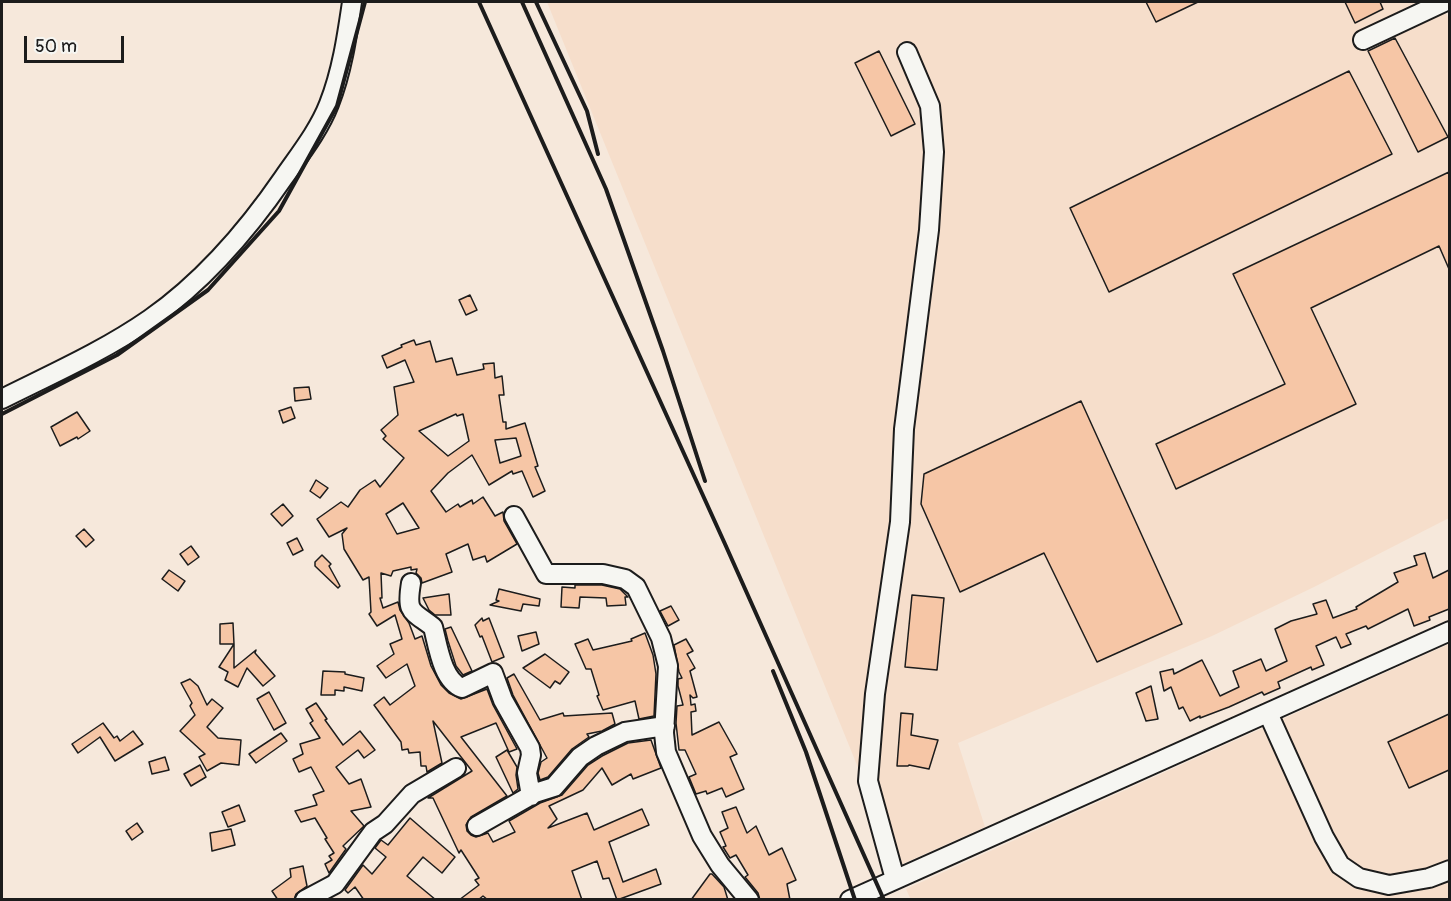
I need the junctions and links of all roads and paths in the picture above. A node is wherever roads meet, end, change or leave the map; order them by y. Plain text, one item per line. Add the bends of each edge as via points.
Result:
1 (352, 2) edge
2 (1444, 2) edge
3 (1363, 40) dead end
4 (907, 52) dead end
5 (2, 399) edge
6 (514, 516) dead end
7 (411, 583) dead end
8 (1449, 631) edge
9 (1268, 713) junction
10 (664, 726) junction
11 (456, 768) dead end
12 (531, 796) junction
13 (477, 826) dead end
14 (1449, 870) edge
15 (895, 879) junction
16 (305, 900) edge
17 (749, 900) edge
18 (850, 900) edge

1 - 5 street via 329,105 307,145 257,216 209,270 150,319
2 - 3 street
4 - 15 street via 930,106 934,152 929,230 904,429 900,522 875,694 868,781
6 - 10 street via 546,574 603,574 625,579 636,587 661,638 668,666
7 - 12 street via 410,608 433,627 440,656 456,686 468,686 493,672 503,700 530,748 527,773
8 - 9 street
9 - 14 street via 1340,865 1359,878 1389,885
9 - 15 street
10 - 12 street via 625,732 596,746 580,757 554,787
10 - 17 street via 666,752 702,836
11 - 16 street via 412,794 373,832 335,884
12 - 13 street
15 - 18 street

